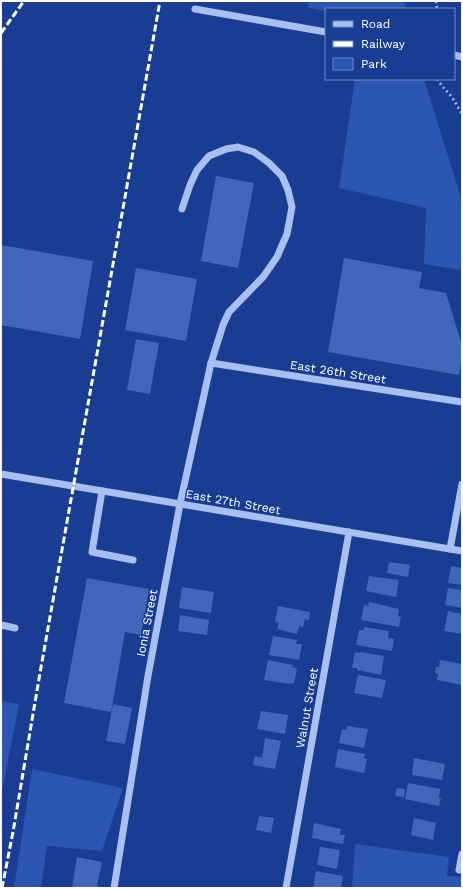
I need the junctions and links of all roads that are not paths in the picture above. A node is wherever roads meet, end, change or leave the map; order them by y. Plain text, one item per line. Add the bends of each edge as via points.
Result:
1 (195, 9) dead end
2 (325, 32) edge
3 (182, 209) dead end
4 (211, 363) junction
5 (462, 402) edge
6 (1, 474) edge
7 (462, 484) edge
8 (102, 491) junction
9 (180, 504) junction
10 (349, 532) junction
11 (450, 549) junction
12 (462, 551) edge
13 (133, 560) dead end
14 (1, 625) edge
15 (14, 628) dead end
16 (462, 854) edge
17 (459, 870) dead end
18 (114, 888) edge
19 (286, 888) edge

1 - 2 street
3 - 4 street, Ionia Street via 197,170 209,156 226,148 238,147 254,152 282,176 292,207 288,234 277,258 263,277 228,312
4 - 5 street, East 26th Street
4 - 9 street, Ionia Street
6 - 8 street, East 27th Street
7 - 11 street
8 - 9 street, East 27th Street
8 - 13 street via 92,552
9 - 10 street, East 27th Street
9 - 18 street, Ionia Street via 148,676
10 - 11 street, East 27th Street
10 - 19 street, Walnut Street
11 - 12 street, East 27th Street
14 - 15 street
16 - 17 street

